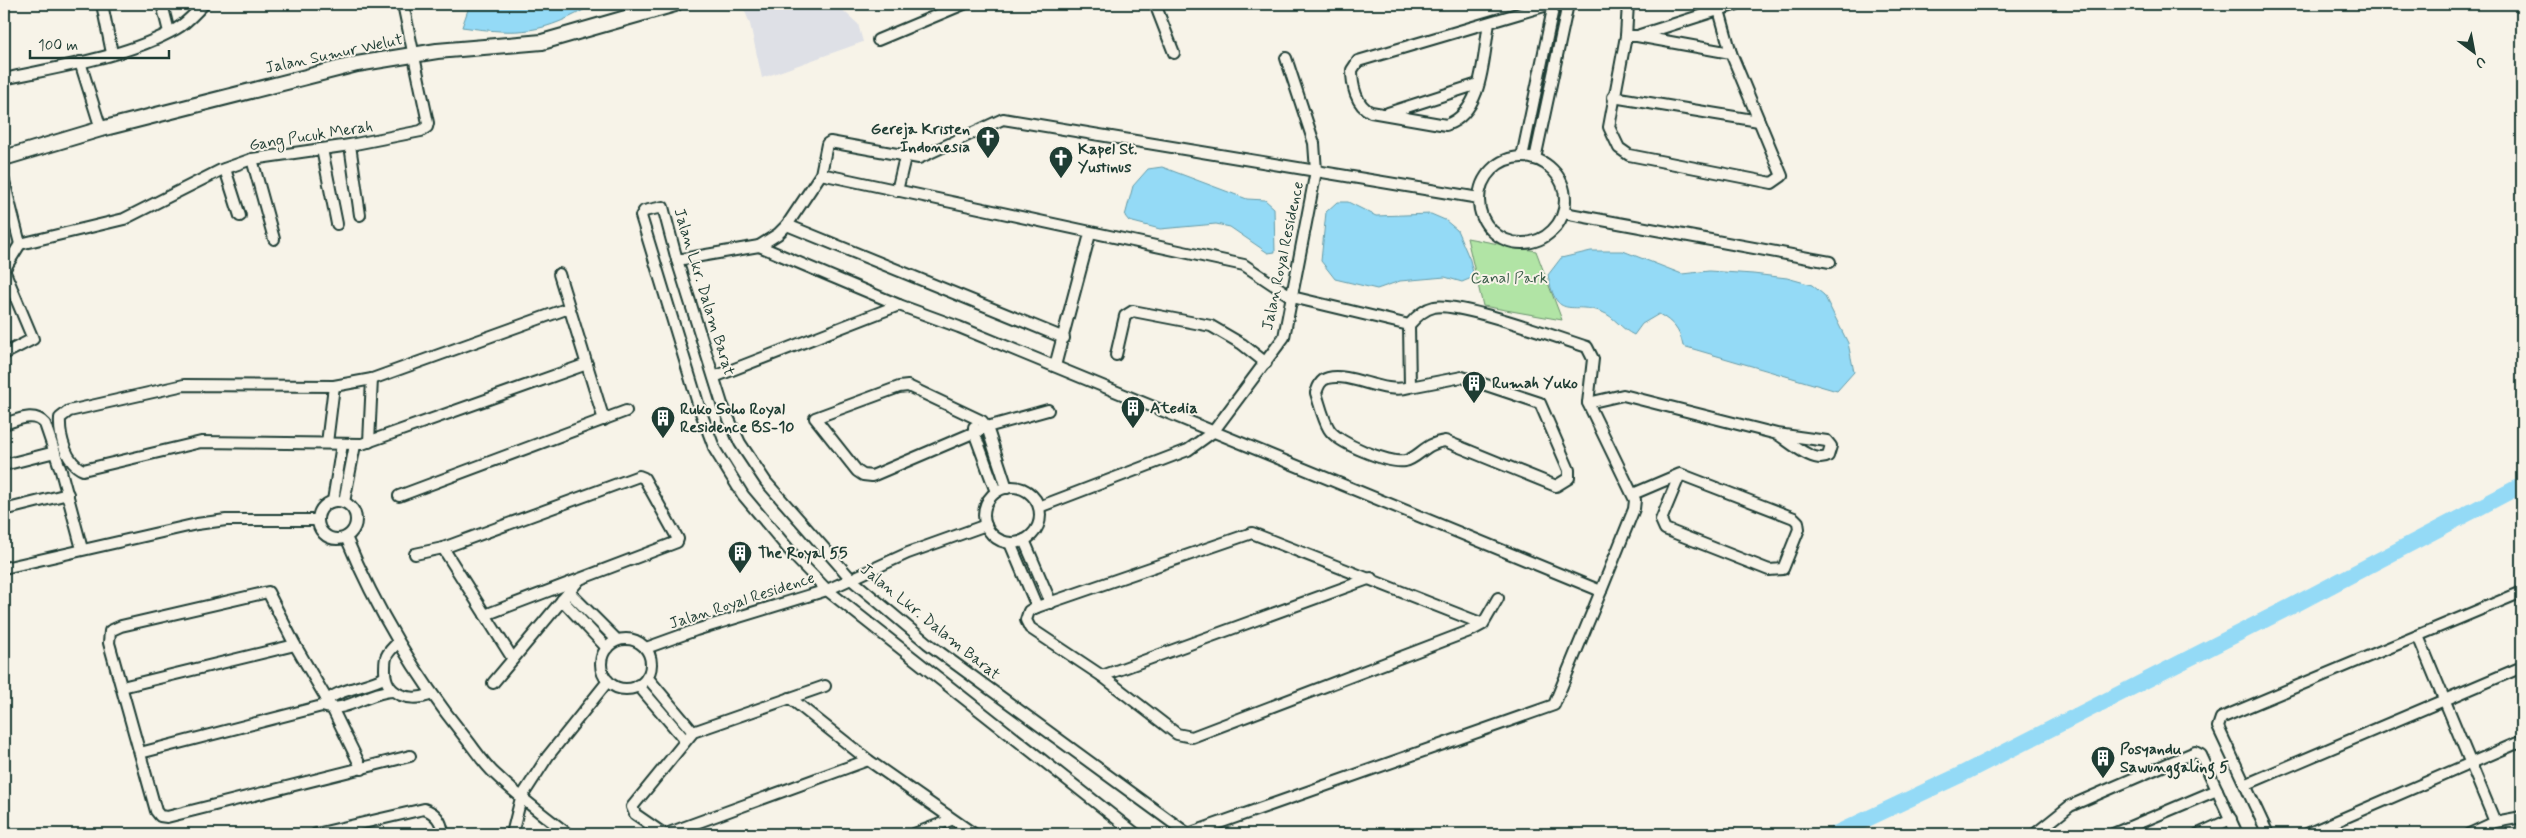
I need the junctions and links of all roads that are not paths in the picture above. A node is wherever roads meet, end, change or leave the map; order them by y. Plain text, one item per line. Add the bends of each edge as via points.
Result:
1 (102, 4) edge
2 (162, 4) edge
3 (204, 4) edge
4 (403, 4) edge
5 (675, 4) edge
6 (964, 4) edge
7 (1155, 4) edge
8 (1552, 4) edge
9 (1568, 4) edge
10 (1628, 4) edge
11 (1737, 4) edge
12 (1719, 10) junction
13 (1488, 23) junction
14 (170, 32) junction
15 (1626, 36) junction
16 (1637, 36) junction
17 (878, 40) dead end
18 (112, 53) junction
19 (1174, 53) dead end
20 (1731, 53) junction
21 (413, 55) junction
22 (1286, 58) dead end
23 (80, 62) junction
24 (4, 80) edge
25 (1478, 84) junction
26 (1613, 97) junction
27 (1384, 114) junction
28 (1759, 121) junction
29 (101, 129) junction
30 (350, 145) junction
31 (322, 149) junction
32 (905, 157) junction
33 (1522, 157) junction
34 (4, 158) edge
35 (252, 159) junction
36 (1536, 159) junction
37 (225, 169) junction
38 (1316, 172) junction
39 (822, 174) junction
40 (4, 181) edge
41 (897, 191) junction
42 (1479, 198) junction
43 (1564, 213) junction
44 (360, 214) dead end
45 (240, 216) dead end
46 (337, 224) dead end
47 (787, 225) junction
48 (1090, 234) junction
49 (274, 239) dead end
50 (20, 244) junction
51 (759, 246) junction
52 (677, 260) junction
53 (1830, 262) dead end
54 (4, 270) edge
55 (559, 274) dead end
56 (1292, 297) junction
57 (899, 305) junction
58 (569, 308) junction
59 (1409, 325) junction
60 (1064, 338) junction
61 (4, 354) edge
62 (1116, 355) dead end
63 (587, 364) junction
64 (1266, 364) junction
65 (1055, 366) junction
66 (714, 377) junction
67 (372, 380) junction
68 (334, 386) junction
69 (1410, 387) junction
70 (1588, 403) junction
71 (1048, 410) dead end
72 (626, 411) dead end
73 (975, 416) junction
74 (604, 420) junction
75 (4, 424) edge
76 (987, 427) junction
77 (974, 432) junction
78 (1213, 432) junction
79 (1777, 434) junction
80 (327, 442) junction
81 (369, 442) junction
82 (342, 444) junction
83 (355, 445) junction
84 (55, 452) junction
85 (4, 465) edge
86 (1680, 474) junction
87 (1006, 488) junction
88 (996, 492) junction
89 (68, 494) junction
90 (1633, 494) junction
91 (399, 496) dead end
92 (333, 501) junction
93 (344, 502) junction
94 (1039, 507) junction
95 (4, 510) edge
96 (317, 520) junction
97 (986, 525) junction
98 (346, 537) junction
99 (1024, 540) junction
100 (1010, 543) junction
101 (443, 548) junction
102 (82, 549) junction
103 (415, 554) dead end
104 (4, 568) edge
105 (1371, 578) junction
106 (579, 580) junction
107 (852, 580) junction
108 (827, 590) junction
109 (1601, 591) junction
110 (2522, 592) edge
111 (566, 596) junction
112 (1498, 598) dead end
113 (1051, 603) junction
114 (1037, 607) junction
115 (485, 615) junction
116 (1483, 624) junction
117 (2418, 636) junction
118 (617, 640) junction
119 (398, 642) junction
120 (295, 645) junction
121 (607, 648) junction
122 (646, 648) junction
123 (513, 659) junction
124 (2522, 667) edge
125 (1102, 676) junction
126 (385, 677) junction
127 (647, 677) junction
128 (608, 681) junction
129 (493, 683) dead end
130 (638, 685) junction
131 (825, 686) dead end
132 (122, 687) junction
133 (394, 691) junction
134 (432, 694) junction
135 (790, 698) junction
136 (2446, 700) junction
137 (324, 703) junction
138 (333, 710) junction
139 (689, 736) junction
140 (2522, 741) edge
141 (140, 752) junction
142 (410, 756) dead end
143 (868, 760) junction
144 (2470, 764) junction
145 (362, 768) junction
146 (2247, 784) junction
147 (2217, 790) junction
148 (521, 798) junction
149 (2522, 817) edge
150 (952, 820) junction
151 (2231, 820) junction
152 (2495, 822) junction
153 (316, 834) edge
154 (443, 834) edge
155 (512, 834) edge
156 (568, 834) edge
157 (665, 834) edge
158 (914, 834) edge
159 (974, 834) edge
160 (1136, 834) edge
161 (1188, 834) edge
162 (2035, 834) edge
163 (2113, 834) edge
164 (2198, 834) edge
165 (2238, 834) edge
166 (2268, 834) edge
167 (2307, 834) edge
168 (2469, 834) edge

1 - 18 street
2 - 14 street
3 - 14 street
4 - 21 street
5 - 21 street, Jalan Sumur Welut via 542,42
6 - 17 street
7 - 19 street
8 - 13 street
8 - 33 street
9 - 36 street
10 - 15 street
11 - 12 street
12 - 16 street
12 - 20 street
13 - 25 street
13 - 27 street via 1354,64 1352,78 1358,102 1364,109
14 - 18 street
15 - 16 street
15 - 26 street
16 - 20 street
18 - 23 street
20 - 28 street
21 - 29 street, Jalan Sumur Welut via 324,72
21 - 30 street, Gang Pucuk Merah via 428,122 426,128
22 - 38 street, Jalan Royal Residence via 1314,143
23 - 24 street
23 - 29 street
25 - 27 street
25 - 27 street via 1469,108 1446,125
26 - 28 street
26 - 28 street via 1609,127 1619,148 1629,155 1772,183 1782,176
29 - 34 street, Jalan Sumur Welut
30 - 31 street, Gang Pucuk Merah
30 - 44 street
31 - 35 street, Gang Pucuk Merah
31 - 46 street
32 - 38 street via 923,157 1003,119
32 - 39 street via 830,142
32 - 41 street
33 - 36 street
33 - 42 street via 1506,160 1492,169 1483,182
35 - 37 street, Gang Pucuk Merah
35 - 49 street
36 - 43 street via 1548,165 1564,186
37 - 45 street
37 - 50 street, Gang Pucuk Merah via 124,218
38 - 42 street
38 - 56 street, Jalan Royal Residence
39 - 41 street
39 - 47 street
40 - 50 street
41 - 48 street
42 - 43 street via 1481,213 1488,227 1500,237 1514,242 1530,243 1544,237 1556,227
43 - 53 street
47 - 51 street
47 - 60 street
48 - 56 street via 1244,265
48 - 60 street
50 - 54 street
51 - 52 street
51 - 57 street
52 - 66 street, Jalan Lkr. Dalam Barat
52 - 108 street, Jalan Lkr. Dalam Barat via 662,206 644,210 640,216 715,450 743,495
54 - 61 street via 33,340
55 - 58 street
56 - 59 street
56 - 64 street, Jalan Royal Residence via 1284,336
57 - 65 street
57 - 66 street
58 - 63 street
58 - 67 street
59 - 69 street
59 - 70 street via 1432,307 1445,306 1587,347 1593,359
60 - 65 street
62 - 64 street via 1126,316 1133,311 1211,326 1242,344
63 - 74 street
63 - 81 street
64 - 78 street, Jalan Royal Residence
65 - 78 street
66 - 107 street, Jalan Lkr. Dalam Barat via 722,404 745,451 766,482
67 - 68 street
67 - 81 street
68 - 80 street
68 - 80 street via 184,385 69,410 60,418 65,449 72,463 83,470 201,442
69 - 69 street via 1398,390 1332,378 1320,383 1316,393 1329,429 1336,438 1369,453 1403,462 1428,445 1445,441 1556,486 1569,478 1570,470 1540,402 1459,377
70 - 79 street via 1623,395
70 - 90 street
71 - 76 street
72 - 74 street
73 - 76 street
73 - 77 street
73 - 77 street via 903,386 815,418 857,471 872,476
74 - 91 street
75 - 84 street via 33,416 40,418
76 - 77 street
76 - 87 street
77 - 88 street
78 - 94 street, Jalan Royal Residence via 1188,450
78 - 109 street
79 - 79 street via 1828,441 1831,446 1828,456 1812,456
80 - 82 street
81 - 83 street
82 - 83 street
82 - 92 street
83 - 93 street
84 - 85 street
84 - 89 street
86 - 86 street via 1662,520 1665,529 1769,570 1783,569 1799,529 1794,518
86 - 90 street
87 - 88 street
87 - 94 street via 1026,491
88 - 97 street via 984,513
89 - 95 street
89 - 102 street
90 - 109 street via 1634,509
92 - 93 street
92 - 96 street via 321,507
93 - 98 street via 356,519 352,532
94 - 99 street via 1038,526
96 - 98 street via 323,534 338,540
96 - 102 street via 226,520
97 - 100 street via 995,537
97 - 107 street, Jalan Royal Residence via 908,553
98 - 119 street
99 - 100 street
99 - 113 street
100 - 114 street
101 - 103 street
101 - 106 street via 642,477 663,510 677,542
101 - 115 street
102 - 104 street
105 - 113 street via 1252,533
105 - 116 street
105 - 125 street
106 - 111 street
106 - 115 street
107 - 108 street, Jalan Royal Residence
107 - 161 street, Jalan Lkr. Dalam Barat via 927,643
108 - 122 street, Jalan Royal Residence
108 - 160 street
109 - 161 street via 1554,705
110 - 117 street
111 - 118 street
111 - 121 street
111 - 123 street
112 - 116 street
113 - 114 street
114 - 125 street via 1029,611 1026,620 1030,628
115 - 123 street
116 - 125 street via 1192,737 1177,734
117 - 136 street
117 - 146 street via 2221,718 2218,727
118 - 121 street
118 - 122 street via 638,641
119 - 126 street via 386,657
119 - 134 street
120 - 132 street
120 - 132 street via 268,592 121,626 110,631 109,643
120 - 137 street
121 - 128 street via 601,665
122 - 127 street via 651,667
123 - 129 street
124 - 136 street
126 - 133 street
126 - 137 street
127 - 130 street
127 - 139 street
128 - 130 street via 622,688
128 - 148 street via 554,748
130 - 139 street
131 - 135 street
132 - 141 street
133 - 134 street via 405,698 419,699
133 - 138 street via 384,691
134 - 148 street via 493,772
135 - 139 street
135 - 143 street
136 - 144 street
136 - 146 street
137 - 138 street
137 - 141 street
138 - 145 street
139 - 157 street via 632,807 635,814
140 - 144 street
141 - 145 street via 156,811 167,817
142 - 145 street
143 - 150 street
143 - 157 street
144 - 152 street
144 - 167 street
146 - 166 street
147 - 151 street
147 - 162 street via 2200,755 2195,752 2070,806
147 - 163 street
148 - 155 street
148 - 156 street
149 - 152 street
150 - 158 street
150 - 159 street
151 - 164 street
151 - 165 street
152 - 168 street
153 - 154 street via 424,809 437,817

